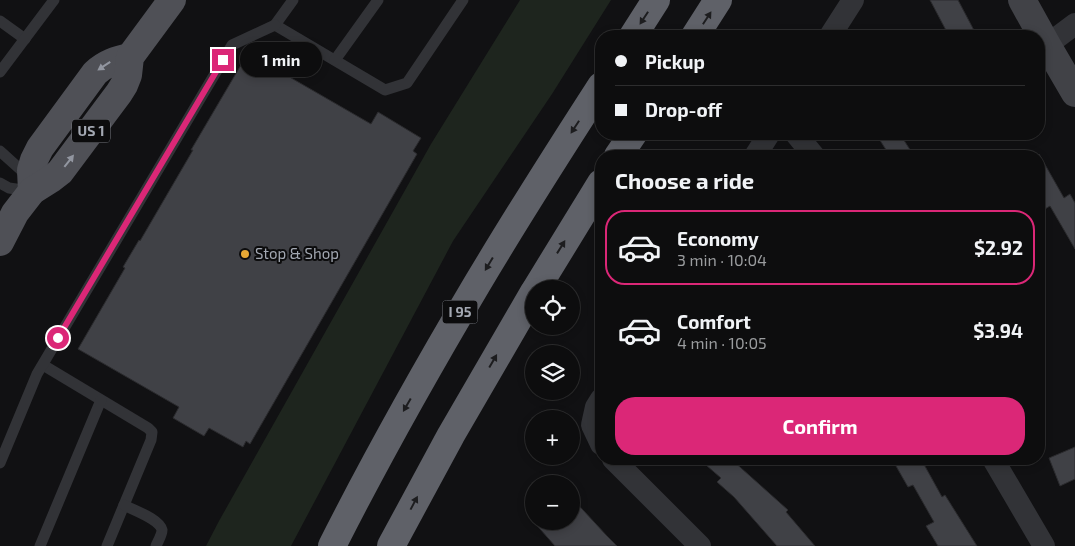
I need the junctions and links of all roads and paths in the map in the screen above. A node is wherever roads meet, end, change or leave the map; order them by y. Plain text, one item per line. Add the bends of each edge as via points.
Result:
1 (54, 0) edge
2 (172, 0) edge
3 (293, 0) edge
4 (378, 0) edge
5 (463, 0) edge
6 (656, 0) edge
7 (718, 0) edge
8 (853, 0) edge
9 (1022, 0) edge
10 (0, 21) edge
11 (1075, 24) edge
12 (275, 25) junction
13 (637, 30) edge
14 (699, 30) edge
15 (834, 30) edge
16 (1039, 30) edge
17 (25, 39) junction
18 (1045, 41) edge
19 (1047, 45) junction
20 (335, 60) junction
21 (0, 72) edge
22 (1075, 94) edge
23 (595, 95) edge
24 (801, 140) edge
25 (809, 150) edge
26 (0, 151) edge
27 (0, 183) edge
28 (32, 191) junction
29 (595, 193) edge
30 (0, 242) edge
31 (542, 280) edge
32 (525, 308) edge
33 (43, 365) junction
34 (101, 400) junction
35 (595, 412) edge
36 (595, 431) edge
37 (0, 463) edge
38 (619, 465) edge
39 (997, 465) edge
40 (124, 505) junction
41 (40, 546) edge
42 (107, 546) edge
43 (156, 546) edge
44 (332, 546) edge
45 (391, 546) edge
46 (700, 546) edge
47 (1044, 546) edge

1 - 17 lane
2 - 28 main road, US 1 via 130,57 112,61 95,73 40,148 31,170
3 - 12 lane
4 - 20 lane
5 - 20 lane via 407,83 385,90
6 -> 13 highway
14 -> 7 highway
8 - 15 street
9 - 16 street
10 - 17 lane
11 - 19 street
12 - 20 lane
12 - 33 lane via 232,45
17 - 21 lane
18 - 19 street
19 - 22 street
23 -> 44 highway, I 95 via 463,308 373,466
24 - 25 street
26 - 28 lane via 22,170
27 - 28 lane via 9,188
28 - 30 main road
31 -> 29 highway
45 -> 32 highway
33 - 34 lane
33 - 37 lane
34 - 40 lane via 152,432
34 - 41 lane
35 - 36 street via 592,425
38 - 46 street
39 - 47 street
40 - 42 lane
40 - 43 lane via 162,528

